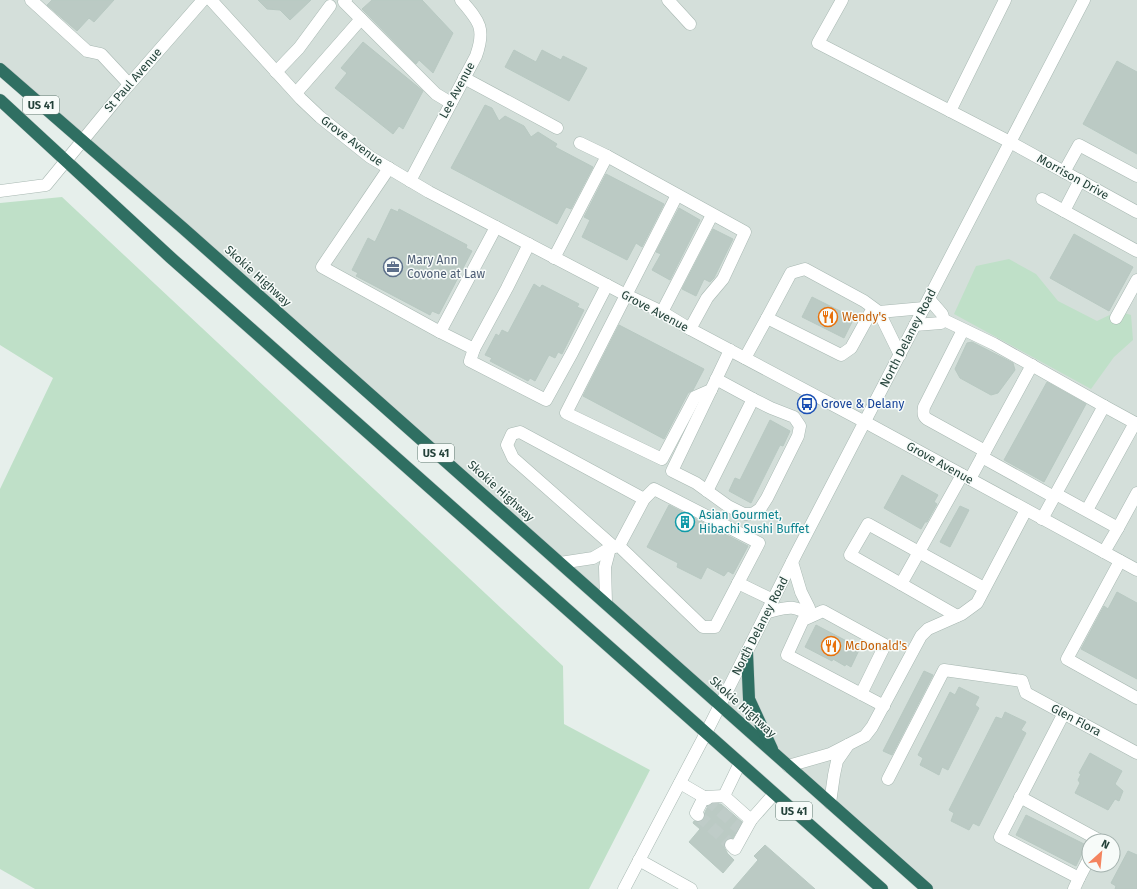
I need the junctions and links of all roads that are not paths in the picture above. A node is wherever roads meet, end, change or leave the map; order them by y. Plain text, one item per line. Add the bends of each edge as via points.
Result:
1 (31, 0) edge
2 (203, 0) edge
3 (210, 0) edge
4 (346, 0) edge
5 (461, 0) edge
6 (668, 0) edge
7 (842, 0) edge
8 (1005, 0) edge
9 (1084, 0) edge
10 (330, 6) dead end
11 (361, 19) junction
12 (690, 24) dead end
13 (0, 69) edge
14 (276, 72) junction
15 (464, 78) junction
16 (129, 84) junction
17 (296, 93) junction
18 (0, 100) edge
19 (451, 103) junction
20 (950, 112) junction
21 (557, 128) dead end
22 (82, 141) junction
23 (1010, 142) junction
24 (580, 143) dead end
25 (607, 156) junction
26 (66, 161) junction
27 (389, 168) junction
28 (1064, 172) junction
29 (1137, 176) edge
30 (1080, 180) junction
31 (410, 181) junction
32 (0, 190) edge
33 (677, 195) junction
34 (1042, 199) dead end
35 (1064, 211) junction
36 (1137, 212) edge
37 (712, 215) junction
38 (496, 227) junction
39 (529, 244) junction
40 (1137, 251) edge
41 (554, 258) junction
42 (1137, 280) edge
43 (607, 285) junction
44 (626, 295) junction
45 (926, 303) junction
46 (876, 310) junction
47 (662, 312) junction
48 (767, 318) junction
49 (1116, 318) dead end
50 (944, 320) junction
51 (915, 325) junction
52 (690, 330) junction
53 (963, 330) junction
54 (440, 332) junction
55 (474, 349) junction
56 (730, 350) junction
57 (900, 355) junction
58 (745, 358) junction
59 (1032, 365) junction
60 (714, 384) junction
61 (753, 399) junction
62 (1104, 406) junction
63 (865, 422) junction
64 (1136, 423) edge
65 (984, 454) junction
66 (966, 477) junction
67 (707, 491) junction
68 (1137, 493) edge
69 (1055, 495) junction
70 (644, 499) junction
71 (1026, 510) junction
72 (1087, 510) junction
73 (1042, 518) junction
74 (1118, 528) junction
75 (614, 547) junction
76 (919, 552) junction
77 (1104, 552) junction
78 (1120, 561) junction
79 (792, 562) junction
80 (560, 563) junction
81 (1137, 570) edge
82 (738, 583) junction
83 (901, 584) junction
84 (984, 588) junction
85 (773, 600) junction
86 (606, 604) junction
87 (767, 612) junction
88 (810, 616) junction
89 (957, 616) junction
90 (747, 652) junction
91 (861, 694) junction
92 (1136, 694) edge
93 (720, 705) junction
94 (884, 706) junction
95 (1064, 713) junction
96 (706, 733) junction
97 (848, 744) junction
98 (1137, 752) edge
99 (776, 755) junction
100 (740, 763) junction
101 (788, 766) junction
102 (888, 779) dead end
103 (680, 783) junction
104 (774, 794) junction
105 (724, 796) junction
106 (1020, 797) junction
107 (706, 798) junction
108 (830, 803) junction
109 (698, 815) dead end
110 (751, 820) junction
111 (1086, 833) edge
112 (731, 845) dead end
113 (639, 860) junction
114 (1082, 873) edge
115 (1077, 884) edge
116 (624, 889) edge
117 (692, 889) edge
118 (882, 889) edge
119 (927, 889) edge

1 - 16 street via 87,51 101,54
2 - 16 street, St Paul Avenue
3 - 14 street, Grove Avenue
4 - 11 street via 344,2
5 - 15 street, Lee Avenue via 475,16 481,34 476,56
6 - 12 street
7 - 20 street, Morrison Drive via 818,43
8 - 20 street
9 - 23 street, North Delaney Road
10 - 14 street via 299,48
11 - 17 street
11 - 19 street via 436,94
13 - 22 highway, Skokie Highway / US 41
14 - 17 street, Grove Avenue
15 - 19 street, Lee Avenue
15 - 21 street
16 - 22 street, St Paul Avenue
17 - 27 street, Grove Avenue via 342,135
18 - 26 highway, US 41
19 - 31 street, Lee Avenue
20 - 23 street, Morrison Drive
22 - 26 street, St Paul Avenue
22 - 80 highway, Skokie Highway / US 41
23 - 28 street, Morrison Drive
23 - 45 street, North Delaney Road
24 - 25 street
25 - 33 street
25 - 41 street
26 - 32 street, St Paul Avenue via 46,185
26 - 96 highway, US 41 via 170,257
27 - 31 street, Grove Avenue
27 - 54 street via 322,267
28 - 29 street via 1079,145
28 - 30 street, Morrison Drive
30 - 35 street
30 - 36 street, Morrison Drive
31 - 38 street, Grove Avenue
33 - 37 street
33 - 44 street
34 - 35 street
35 - 40 street
37 - 47 street
37 - 52 street via 745,232 723,279 707,298
38 - 39 street, Grove Avenue
38 - 54 street
39 - 41 street, Grove Avenue
39 - 55 street
41 - 43 street, Grove Avenue
42 - 49 street
43 - 44 street, Grove Avenue
43 - 55 street via 546,400 470,361
44 - 47 street, Grove Avenue
44 - 60 street via 566,413 662,459 695,397
45 - 46 street
45 - 50 street via 942,314
45 - 51 street, North Delaney Road
46 - 48 street via 851,348 841,355
46 - 48 street via 805,269 790,273
46 - 57 street
47 - 52 street, Grove Avenue
48 - 58 street
50 - 51 street via 941,323
50 - 53 street
51 - 57 street, North Delaney Road
52 - 56 street, Grove Avenue
53 - 59 street
53 - 65 street via 923,413 924,417
54 - 55 street
56 - 58 street, Grove Avenue
56 - 60 street
57 - 63 street, North Delaney Road
58 - 63 street, Grove Avenue
59 - 62 street
59 - 65 street
60 - 61 street
60 - 67 street via 672,471
61 - 67 street
61 - 67 street via 794,417 800,426 798,436 767,498 760,509 754,513 744,514
62 - 64 street
62 - 69 street
63 - 66 street, Grove Avenue
63 - 79 street, North Delaney Road
64 - 72 street
65 - 66 street
65 - 69 street
66 - 71 street, Grove Avenue
66 - 76 street
68 - 74 street
69 - 72 street
69 - 73 street
70 - 75 street
70 - 75 street via 520,432 512,434 507,445 513,458
70 - 82 street via 654,489 759,543
71 - 73 street, Grove Avenue
71 - 84 street
72 - 74 street
73 - 77 street, Grove Avenue
74 - 77 street
75 - 80 street via 593,558
75 - 82 street via 703,627 715,627
75 - 86 street via 605,567
76 - 83 street
76 - 83 street via 868,524 850,555
76 - 84 street
77 - 78 street, Grove Avenue
78 - 81 street, Grove Avenue
78 - 92 street via 1067,659
79 - 85 street, North Delaney Road
79 - 88 street
80 - 86 highway, Skokie Highway / US 41
82 - 85 street
83 - 89 street
84 - 89 street via 977,602
85 - 87 street, North Delaney Road
86 - 93 highway, Skokie Highway / US 41
87 - 88 street via 795,608
87 - 90 street, North Delaney Road
88 - 91 street via 803,620 787,655
88 - 91 street via 823,611 885,645
89 - 94 street via 928,629 921,636
90 - 93 street, North Delaney Road
90 - 99 highway via 749,699
91 - 94 street
93 - 96 street, North Delaney Road
93 - 99 highway, Skokie Highway / US 41
94 - 97 street via 865,736
95 - 98 street, Glen Flora
95 - 102 street, Glen Flora via 1026,693 1022,681 944,670
95 - 106 street
96 - 100 highway, US 41
96 - 103 street, North Delaney Road
97 - 101 street via 830,754
97 - 108 street via 837,761
99 - 101 highway, Skokie Highway / US 41
100 - 104 highway, US 41
100 - 105 street
101 - 108 highway, Skokie Highway / US 41
103 - 107 street
103 - 113 street, North Delaney Road
104 - 110 street
104 - 118 highway, US 41
105 - 107 street
105 - 110 street
106 - 111 street
106 - 115 street via 1000,837
107 - 109 street via 696,813
108 - 119 highway, Skokie Highway / US 41
110 - 112 street via 742,831 735,849
113 - 116 street, North Delaney Road
113 - 117 street
114 - 115 street

